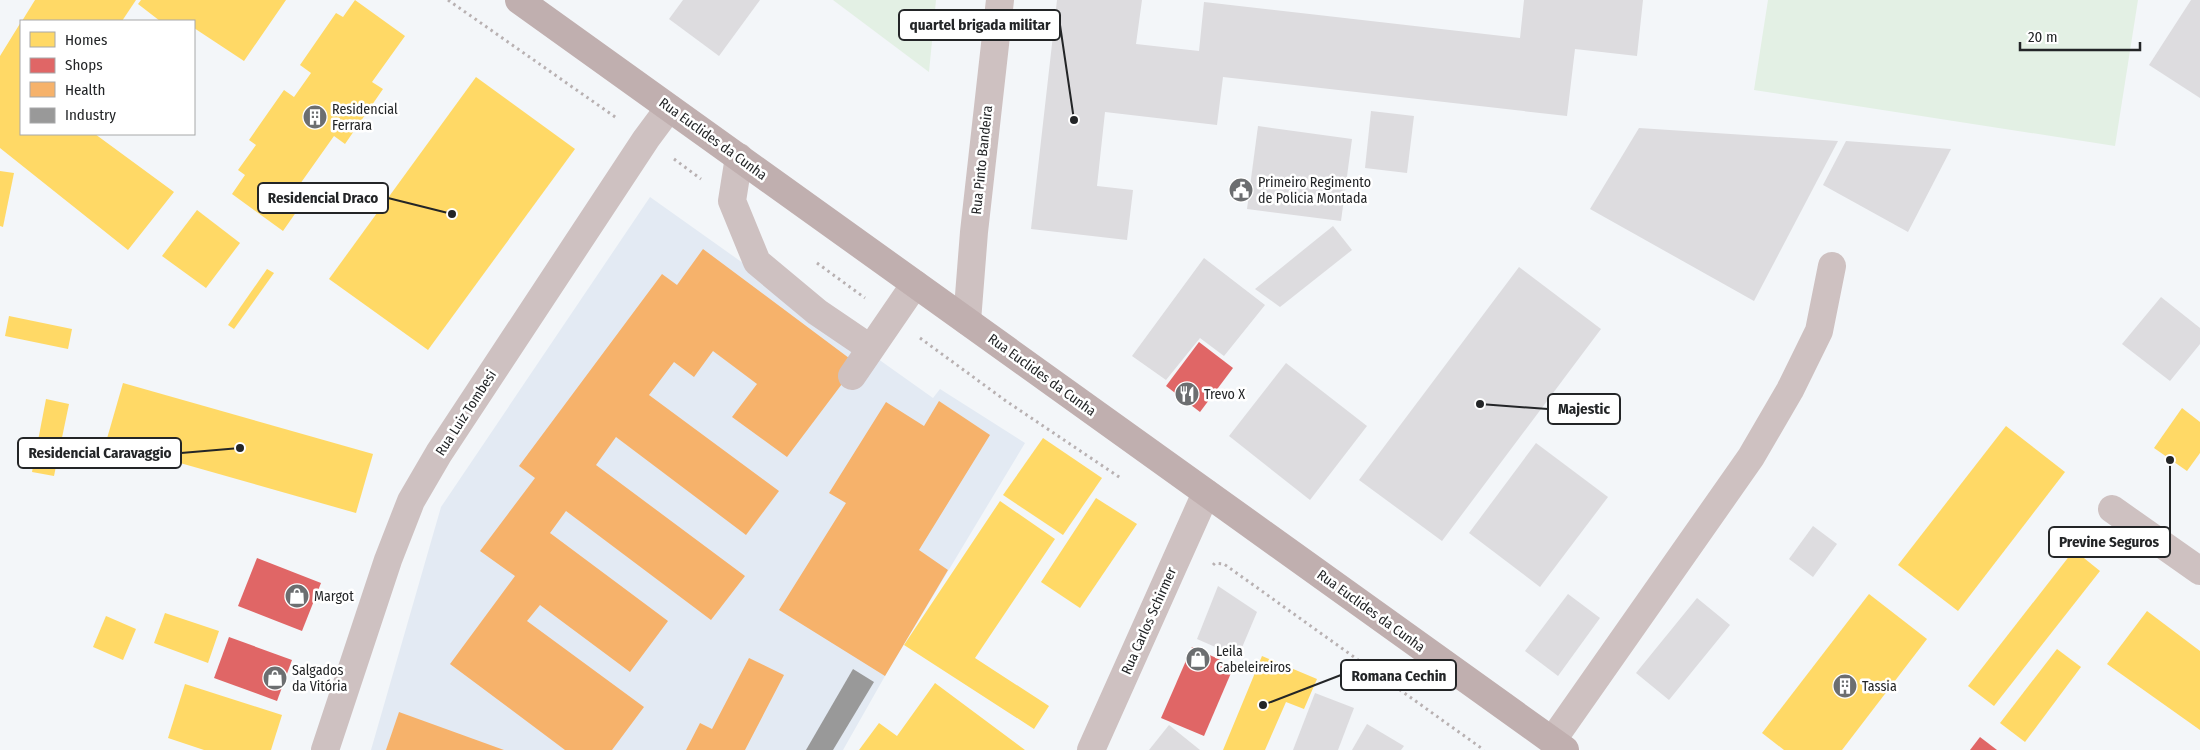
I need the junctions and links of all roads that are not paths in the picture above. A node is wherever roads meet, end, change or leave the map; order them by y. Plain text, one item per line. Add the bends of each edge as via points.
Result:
1 (519, 0) edge
2 (1000, 0) edge
3 (670, 108) junction
4 (739, 158) junction
5 (1832, 266) dead end
6 (914, 284) junction
7 (967, 321) junction
8 (870, 348) junction
9 (852, 376) dead end
10 (1206, 493) junction
11 (2112, 509) dead end
12 (2200, 570) edge
13 (1558, 745) edge
14 (325, 750) edge
15 (1091, 750) edge

1 - 3 main road, Rua Euclides da Cunha
2 - 7 street, Rua Pinto Bandeira
3 - 4 main road, Rua Euclides da Cunha
3 - 14 street, Rua Luiz Tombesi via 646,139 444,444 411,501
4 - 6 main road, Rua Euclides da Cunha
4 - 8 street via 732,201 757,262 817,312
5 - 13 street via 1819,331 1790,390 1751,458
6 - 7 main road, Rua Euclides da Cunha
6 - 8 street
7 - 10 main road, Rua Euclides da Cunha
8 - 9 street
10 - 13 main road, Rua Euclides da Cunha
10 - 15 street, Rua Carlos Schirmer
11 - 12 street

